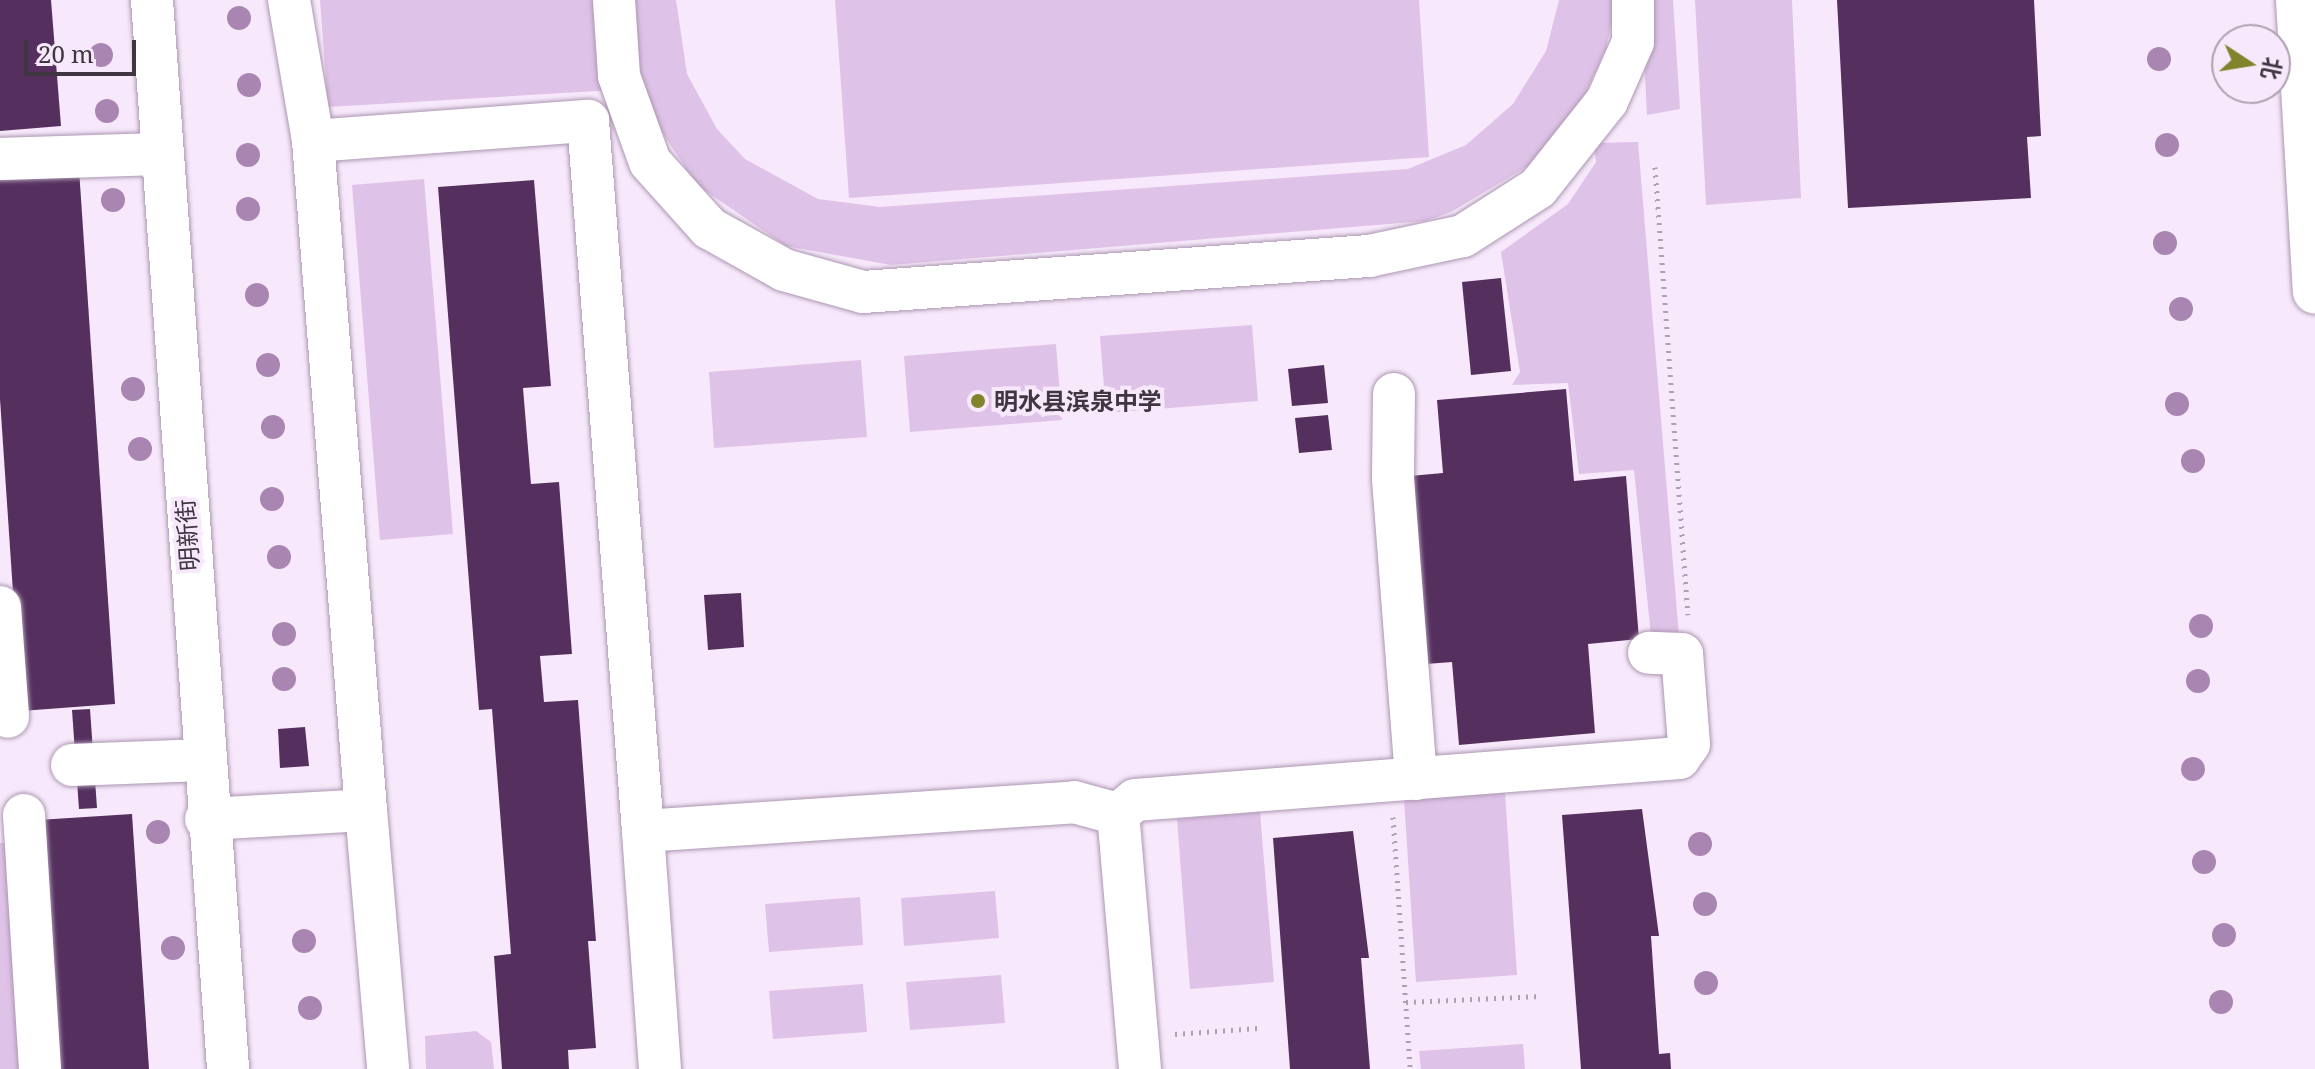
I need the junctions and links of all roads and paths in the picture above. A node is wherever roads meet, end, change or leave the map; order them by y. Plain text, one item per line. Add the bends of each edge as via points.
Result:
1 (152, 0) edge
2 (289, 0) edge
3 (614, 0) edge
4 (1633, 0) edge
5 (2298, 0) edge
6 (313, 141) junction
7 (162, 154) junction
8 (0, 159) edge
9 (1655, 167) dead end
10 (2315, 292) edge
11 (1394, 394) dead end
12 (0, 607) edge
13 (1665, 653) joint
14 (8, 717) dead end
15 (202, 760) junction
16 (72, 765) dead end
17 (1403, 780) junction
18 (366, 810) junction
19 (1118, 814) junction
20 (24, 815) dead end
21 (206, 819) junction
22 (643, 831) junction
23 (1542, 996) dead end
24 (1406, 1002) junction
25 (1258, 1028) dead end
26 (1139, 1053) edge
27 (40, 1069) edge
28 (228, 1069) edge
29 (388, 1069) edge
30 (660, 1069) edge
31 (1410, 1069) edge

1 - 7 street, 明新街
2 - 6 street
3 - 4 street via 619,76 650,162 709,228 784,270 863,292 1369,256 1463,236 1538,188 1607,101 1633,42
5 - 10 main road
6 - 18 street
6 - 22 street via 588,121
7 - 8 street
7 - 15 street, 明新街
9 - 13 path via 1690,641
11 - 17 street via 1380,478
12 - 14 street
13 - 17 street via 1689,744 1679,758
15 - 16 street
15 - 21 street, 明新街
17 - 19 street via 1135,800
17 - 24 path
18 - 21 street
18 - 29 street
19 - 22 street via 1074,802 876,825
19 - 26 street
20 - 27 street
21 - 28 street, 明新街
22 - 30 street
23 - 24 path
24 - 31 path
25 - 26 path

